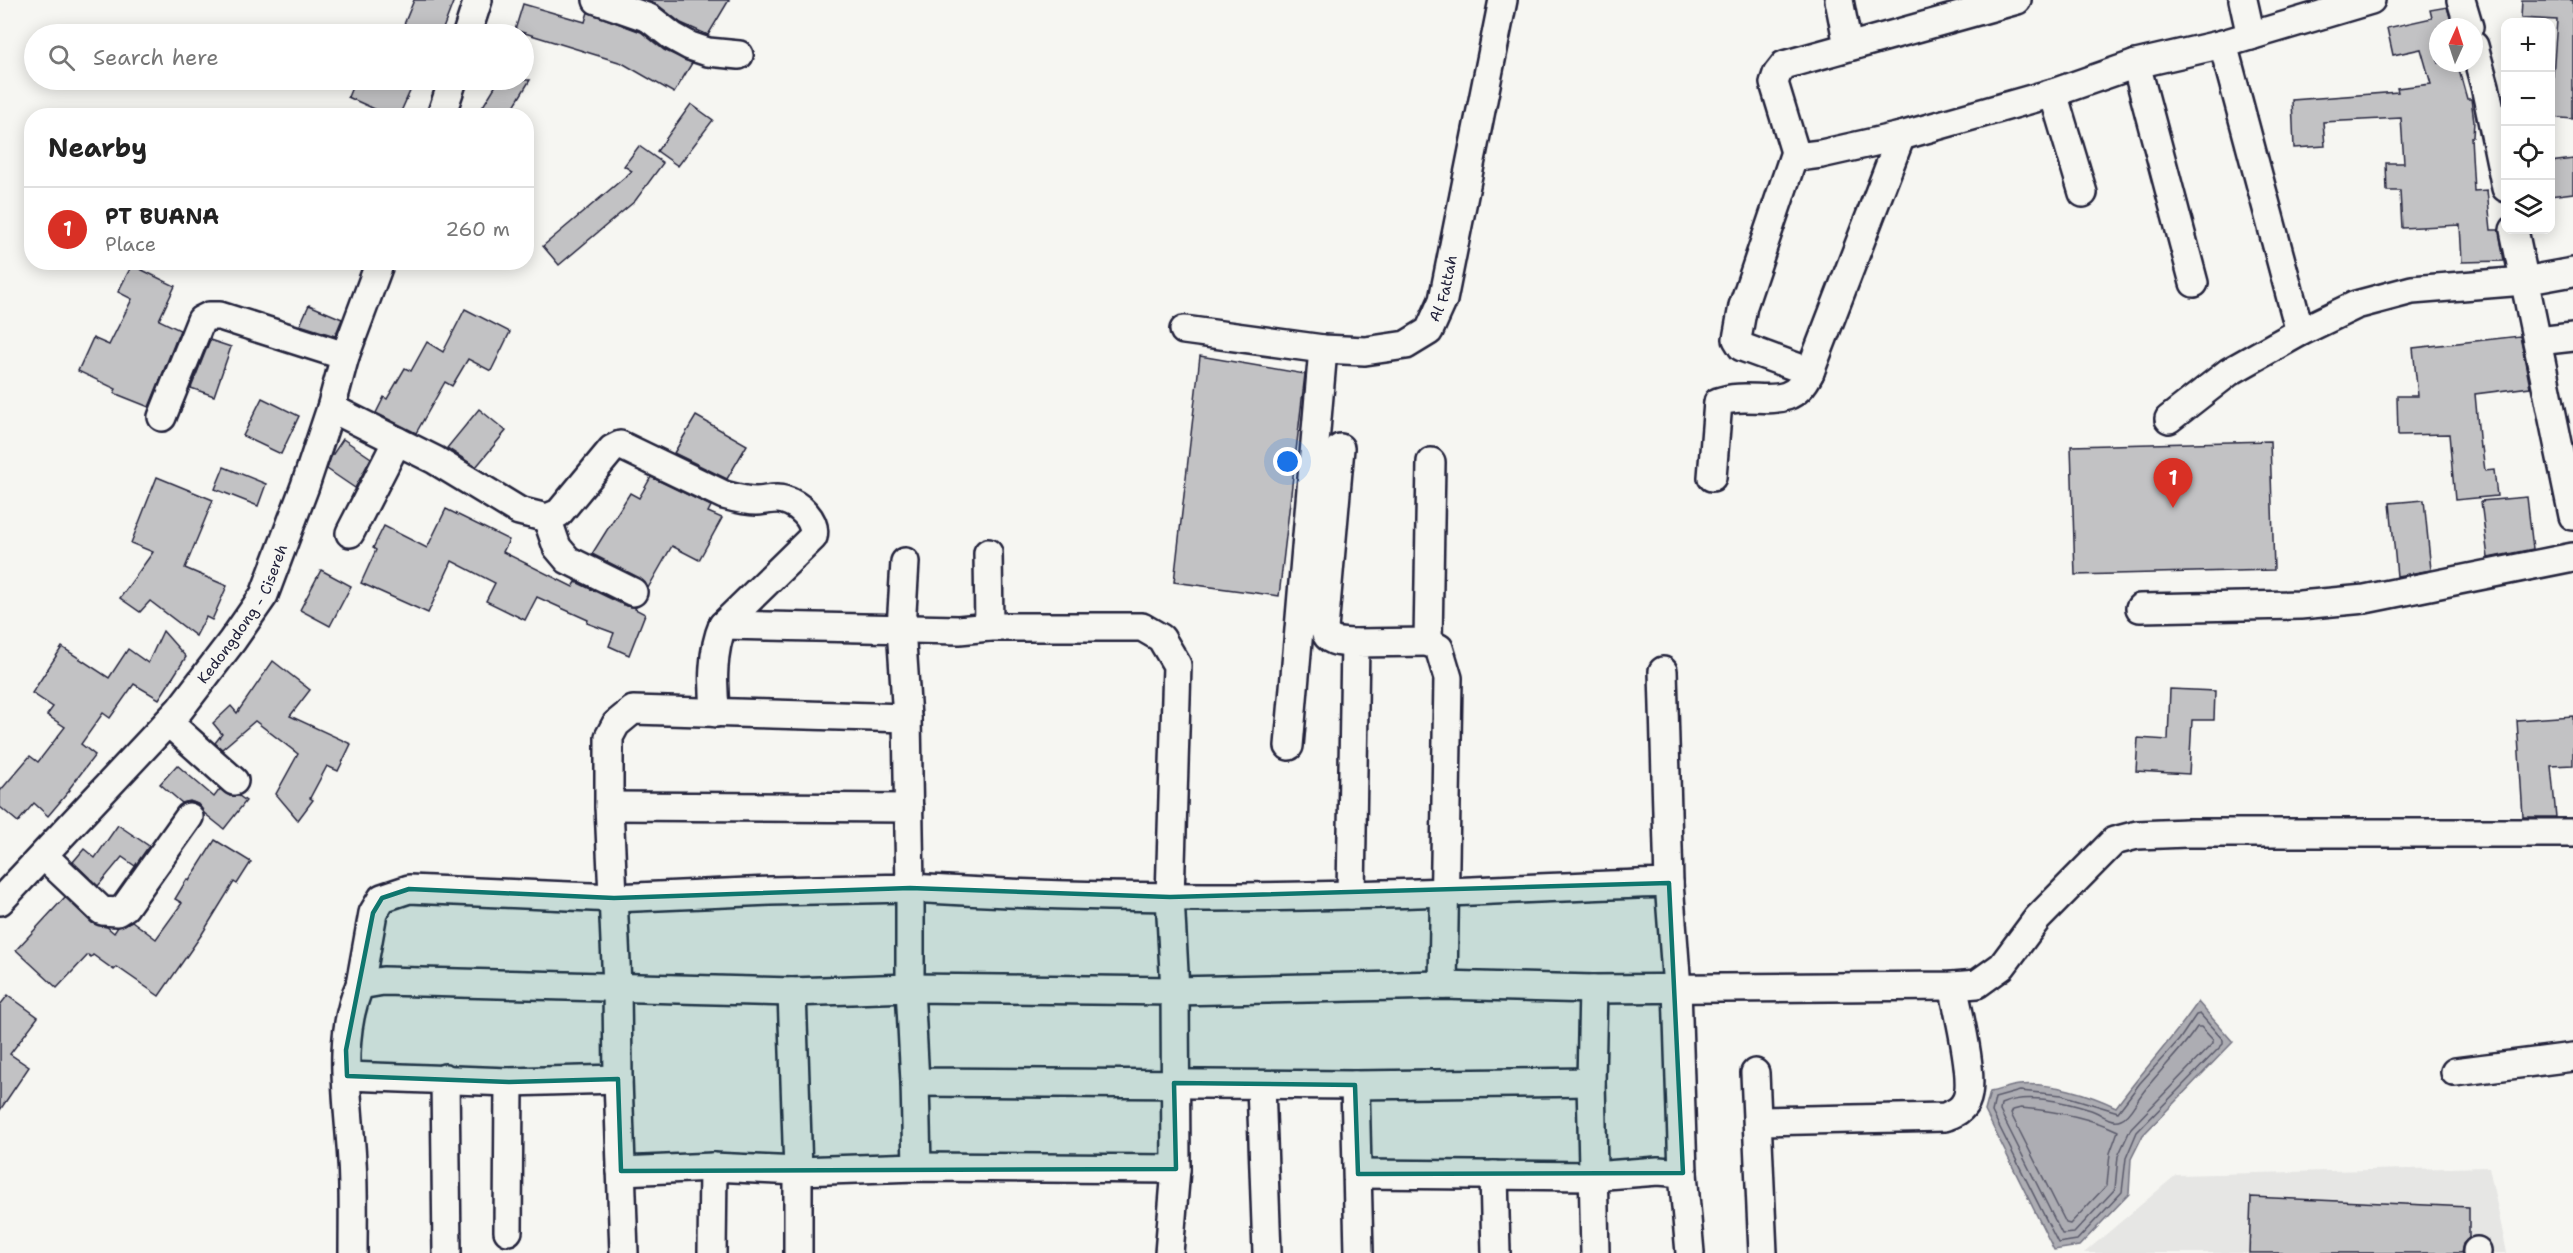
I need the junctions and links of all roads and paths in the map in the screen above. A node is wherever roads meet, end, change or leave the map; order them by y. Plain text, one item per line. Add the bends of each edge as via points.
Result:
1 (478, 0) edge
2 (597, 0) edge
3 (1503, 0) edge
4 (1839, 0) edge
5 (2017, 0) edge
6 (2243, 0) edge
7 (2371, 0) edge
8 (2461, 0) edge
9 (2466, 18) edge
10 (470, 24) edge
11 (2250, 36) junction
12 (2223, 44) junction
13 (1848, 46) junction
14 (739, 56) dead end
15 (2136, 64) junction
16 (2481, 72) edge
17 (450, 90) edge
18 (2053, 93) junction
19 (444, 108) edge
20 (1900, 136) junction
21 (1795, 152) junction
22 (2503, 180) edge
23 (2083, 193) dead end
24 (2515, 234) edge
25 (377, 270) edge
26 (2573, 272) edge
27 (2524, 281) junction
28 (2194, 283) dead end
29 (1184, 330) dead end
30 (2300, 332) junction
31 (2573, 337) edge
32 (2538, 341) junction
33 (1323, 348) junction
34 (345, 356) junction
35 (1810, 372) junction
36 (331, 408) junction
37 (162, 417) dead end
38 (2169, 419) dead end
39 (397, 441) junction
40 (1340, 448) dead end
41 (1431, 462) dead end
42 (1712, 477) dead end
43 (2573, 516) edge
44 (547, 518) junction
45 (350, 533) dead end
46 (988, 553) dead end
47 (2573, 557) edge
48 (905, 562) dead end
49 (633, 592) dead end
50 (2140, 608) dead end
51 (723, 625) junction
52 (989, 627) junction
53 (900, 628) junction
54 (1428, 642) junction
55 (1354, 643) junction
56 (1663, 671) dead end
57 (716, 713) junction
58 (907, 718) junction
59 (168, 722) junction
60 (1289, 746) dead end
61 (234, 781) dead end
62 (609, 806) junction
63 (909, 808) junction
64 (189, 817) dead end
65 (2573, 833) edge
66 (44, 856) junction
67 (1669, 883) junction
68 (910, 888) junction
69 (1446, 891) junction
70 (1351, 895) junction
71 (1170, 897) junction
72 (614, 898) junction
73 (0, 901) edge
74 (360, 985) junction
75 (1443, 985) junction
76 (617, 986) junction
77 (1953, 986) junction
78 (910, 988) junction
79 (1677, 988) junction
80 (1593, 990) junction
81 (1175, 991) junction
82 (792, 992) junction
83 (2573, 1057) edge
84 (2455, 1072) dead end
85 (1755, 1073) dead end
86 (347, 1076) junction
87 (445, 1078) junction
88 (618, 1079) junction
89 (509, 1082) junction
90 (915, 1082) junction
91 (1591, 1082) junction
92 (1174, 1083) junction
93 (1261, 1085) junction
94 (1355, 1085) junction
95 (1759, 1121) junction
96 (713, 1167) junction
97 (917, 1167) junction
98 (1176, 1169) junction
99 (621, 1171) junction
100 (798, 1171) junction
101 (1683, 1173) junction
102 (1358, 1174) junction
103 (1494, 1174) junction
104 (1593, 1176) junction
105 (508, 1231) dead end
106 (352, 1253) edge
107 (447, 1253) edge
108 (624, 1253) edge
109 (712, 1253) edge
110 (798, 1253) edge
111 (1169, 1253) edge
112 (1267, 1253) edge
113 (1359, 1253) edge
114 (1496, 1253) edge
115 (1595, 1253) edge
116 (1690, 1253) edge
117 (1764, 1253) edge

1 - 10 street
2 - 14 street via 649,18 690,46
3 - 33 street, Al Fattah via 1443,300 1429,331 1406,345 1365,351
4 - 13 street
5 - 13 street
6 - 11 street
7 - 11 street
8 - 9 street
11 - 12 street
12 - 15 street
12 - 30 street
13 - 21 street via 1784,65 1777,74 1774,83
15 - 18 street
15 - 28 street
16 - 22 street
17 - 19 street
18 - 20 street
18 - 23 street
20 - 21 street via 1821,154 1804,156
20 - 35 street
21 - 35 street via 1743,306 1737,339 1742,347
24 - 27 street
25 - 34 street, Kedongdong - Cisereh
26 - 27 street
27 - 30 street via 2412,290 2356,305
27 - 32 street
29 - 33 street, Al Fattah
30 - 38 street via 2229,372
31 - 32 street
32 - 43 street
33 - 60 street
34 - 36 street, Kedongdong - Cisereh
34 - 37 street via 209,316 201,320
35 - 42 street via 1796,393 1785,398 1730,398 1718,402
36 - 39 street
36 - 59 street, Kedongdong - Cisereh via 264,595
39 - 44 street via 519,510
39 - 45 street
40 - 55 street via 1324,629 1333,641
41 - 54 street
44 - 49 street via 557,547 568,560
44 - 51 street via 559,513 612,449 620,445 724,495 739,500 782,499 792,503 811,519 813,537
46 - 52 street
47 - 50 street via 2365,599 2300,605
48 - 53 street
51 - 53 street
51 - 57 street via 718,636 713,695
52 - 53 street
52 - 71 street via 1142,627 1161,638 1177,665
53 - 58 street
54 - 55 street
54 - 69 street via 1439,648 1448,678
55 - 70 street
56 - 67 street
57 - 58 street
57 - 62 street via 633,710 616,724 609,737
58 - 63 street
59 - 61 street
59 - 66 street, Kedongdong - Cisereh
62 - 63 street
62 - 72 street
63 - 68 street
64 - 66 street via 125,907 117,912 102,911
65 - 77 street via 2137,835 2114,841 2037,919 2002,966 1977,984
66 - 73 street, Kedongdong - Cisereh
67 - 69 street
67 - 79 street
68 - 71 street
68 - 72 street
68 - 78 street
69 - 70 street
69 - 75 street
70 - 71 street
71 - 81 street
72 - 74 street via 409,889 393,893 382,898 373,914
72 - 76 street
74 - 76 street via 383,981
74 - 86 street via 353,1002 346,1050
75 - 80 street
75 - 81 street
76 - 82 street
76 - 88 street
77 - 79 street
77 - 95 street via 1969,1086 1967,1100 1959,1111 1944,1117
78 - 81 street
78 - 82 street
78 - 90 street
79 - 80 street
79 - 101 street
80 - 91 street
81 - 92 street
82 - 100 street
83 - 84 street
85 - 95 street
86 - 87 street
86 - 106 street
87 - 89 street
87 - 107 street
88 - 89 street
88 - 99 street
89 - 105 street
90 - 92 street
90 - 97 street
91 - 94 street
91 - 104 street
92 - 93 street
92 - 98 street
93 - 94 street
93 - 112 street
94 - 102 street
95 - 117 street
96 - 99 street
96 - 100 street
96 - 109 street
97 - 98 street
97 - 100 street
98 - 111 street
99 - 108 street
100 - 110 street
101 - 104 street
101 - 116 street
102 - 103 street
102 - 113 street
103 - 104 street
103 - 114 street
104 - 115 street

